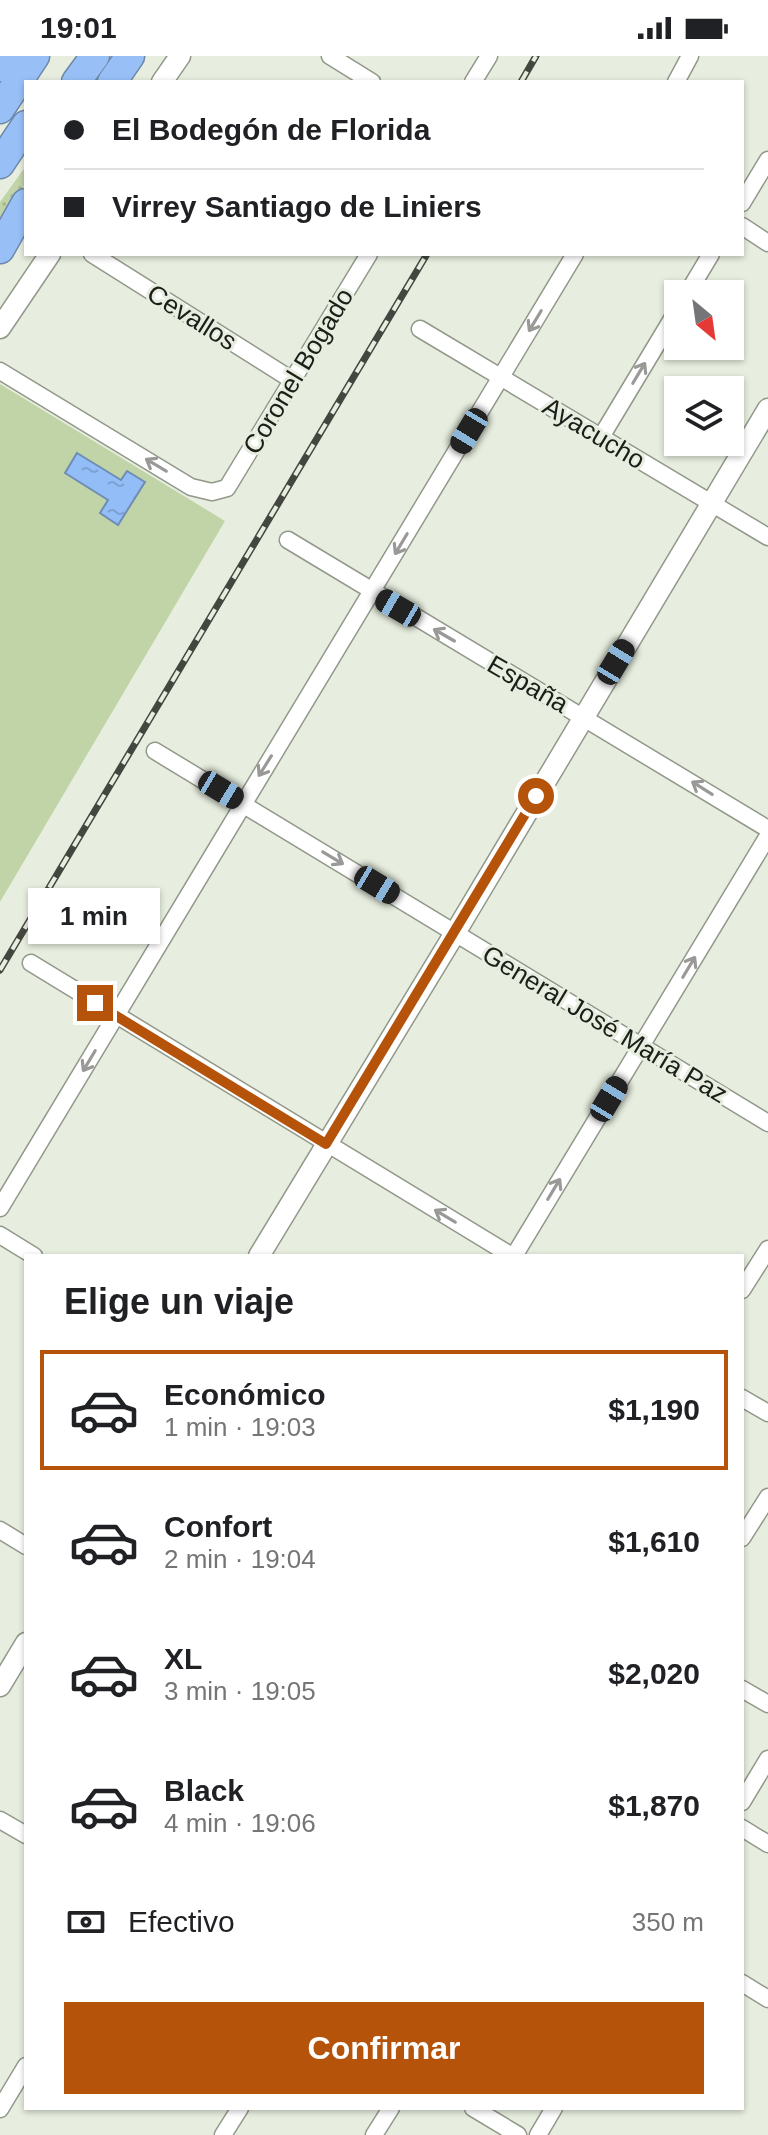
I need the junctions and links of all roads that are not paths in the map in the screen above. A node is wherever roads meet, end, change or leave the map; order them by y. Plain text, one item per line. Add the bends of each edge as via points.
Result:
1 (7, 56) edge
2 (35, 56) edge
3 (71, 56) edge
4 (95, 56) edge
5 (130, 56) edge
6 (180, 56) edge
7 (330, 56) edge
8 (489, 56) edge
9 (690, 56) edge
10 (0, 67) edge
11 (55, 80) edge
12 (77, 80) edge
13 (113, 80) edge
14 (163, 80) edge
15 (369, 80) edge
16 (474, 80) edge
17 (677, 80) edge
18 (0, 109) edge
19 (24, 128) edge
20 (24, 154) edge
21 (768, 160) edge
22 (0, 164) edge
23 (0, 181) edge
24 (744, 200) edge
25 (24, 206) edge
26 (24, 207) edge
27 (744, 227) edge
28 (0, 238) edge
29 (768, 243) edge
30 (0, 249) edge
31 (49, 256) edge
32 (95, 256) edge
33 (366, 256) edge
34 (574, 256) edge
35 (710, 256) edge
36 (695, 280) edge
37 (0, 328) edge
38 (420, 329) dead end
39 (664, 332) edge
40 (0, 371) edge
41 (501, 377) junction
42 (292, 380) junction
43 (768, 409) edge
44 (601, 437) junction
45 (711, 502) junction
46 (768, 537) edge
47 (288, 540) dead end
48 (372, 593) junction
49 (584, 716) junction
50 (155, 751) dead end
51 (242, 803) junction
52 (768, 829) edge
53 (768, 836) edge
54 (455, 933) junction
55 (31, 963) dead end
56 (116, 1016) junction
57 (640, 1046) junction
58 (768, 1123) edge
59 (326, 1144) junction
60 (0, 1208) edge
61 (0, 1235) edge
62 (768, 1249) edge
63 (31, 1254) edge
64 (260, 1254) edge
65 (510, 1254) edge
66 (514, 1254) edge
67 (744, 1287) edge
68 (744, 1399) edge
69 (768, 1413) edge
70 (768, 1497) edge
71 (0, 1530) edge
72 (744, 1535) edge
73 (24, 1545) edge
74 (24, 1646) edge
75 (0, 1686) edge
76 (744, 1690) edge
77 (768, 1704) edge
78 (768, 1759) edge
79 (744, 1799) edge
80 (0, 1820) edge
81 (744, 1829) edge
82 (24, 1834) edge
83 (768, 1844) edge
84 (744, 1984) edge
85 (768, 1999) edge
86 (24, 2069) edge
87 (0, 2109) edge
88 (239, 2110) edge
89 (390, 2110) edge
90 (476, 2110) edge
91 (553, 2110) edge
92 (223, 2135) edge
93 (374, 2135) edge
94 (518, 2135) edge
95 (538, 2135) edge

1 - 10 highway
2 - 18 highway
3 - 11 highway
4 - 12 highway
5 - 13 highway
6 - 14 street
7 - 15 street
8 - 16 street
9 - 17 street
19 - 22 highway
20 - 23 highway
21 - 24 street
25 - 28 highway
26 - 30 highway
27 - 29 street
31 - 37 street
32 - 42 street, Cevallos
33 - 42 street, Coronel Bogado
34 -> 41 street
35 - 36 street
38 - 41 street, Ayacucho
44 -> 39 street
42 -> 40 street, Coronel Bogado via 227,488 212,492 191,487
41 - 44 street, Ayacucho
41 -> 48 street
43 - 45 street
44 - 45 street, Ayacucho
45 - 46 street, Ayacucho
45 - 49 street
47 - 48 street, España
49 -> 48 street, España
48 -> 51 street
52 -> 49 street, España
49 - 54 street
50 - 51 street, General José María Paz
51 -> 54 street, General José María Paz
51 - 56 street
57 -> 53 street
54 - 57 street, General José María Paz
54 - 59 street
55 - 56 street
56 - 59 street
56 -> 60 street
57 - 58 street, General José María Paz
66 -> 57 street
59 - 64 street
65 -> 59 street
61 - 63 street
62 - 67 street
68 - 69 street
70 - 72 street
71 - 73 street
74 - 75 street
76 - 77 street
78 - 79 street
80 - 82 street
81 - 83 street
84 - 85 street
86 - 87 street
88 - 92 street
89 - 93 street
90 - 94 street
91 - 95 street

